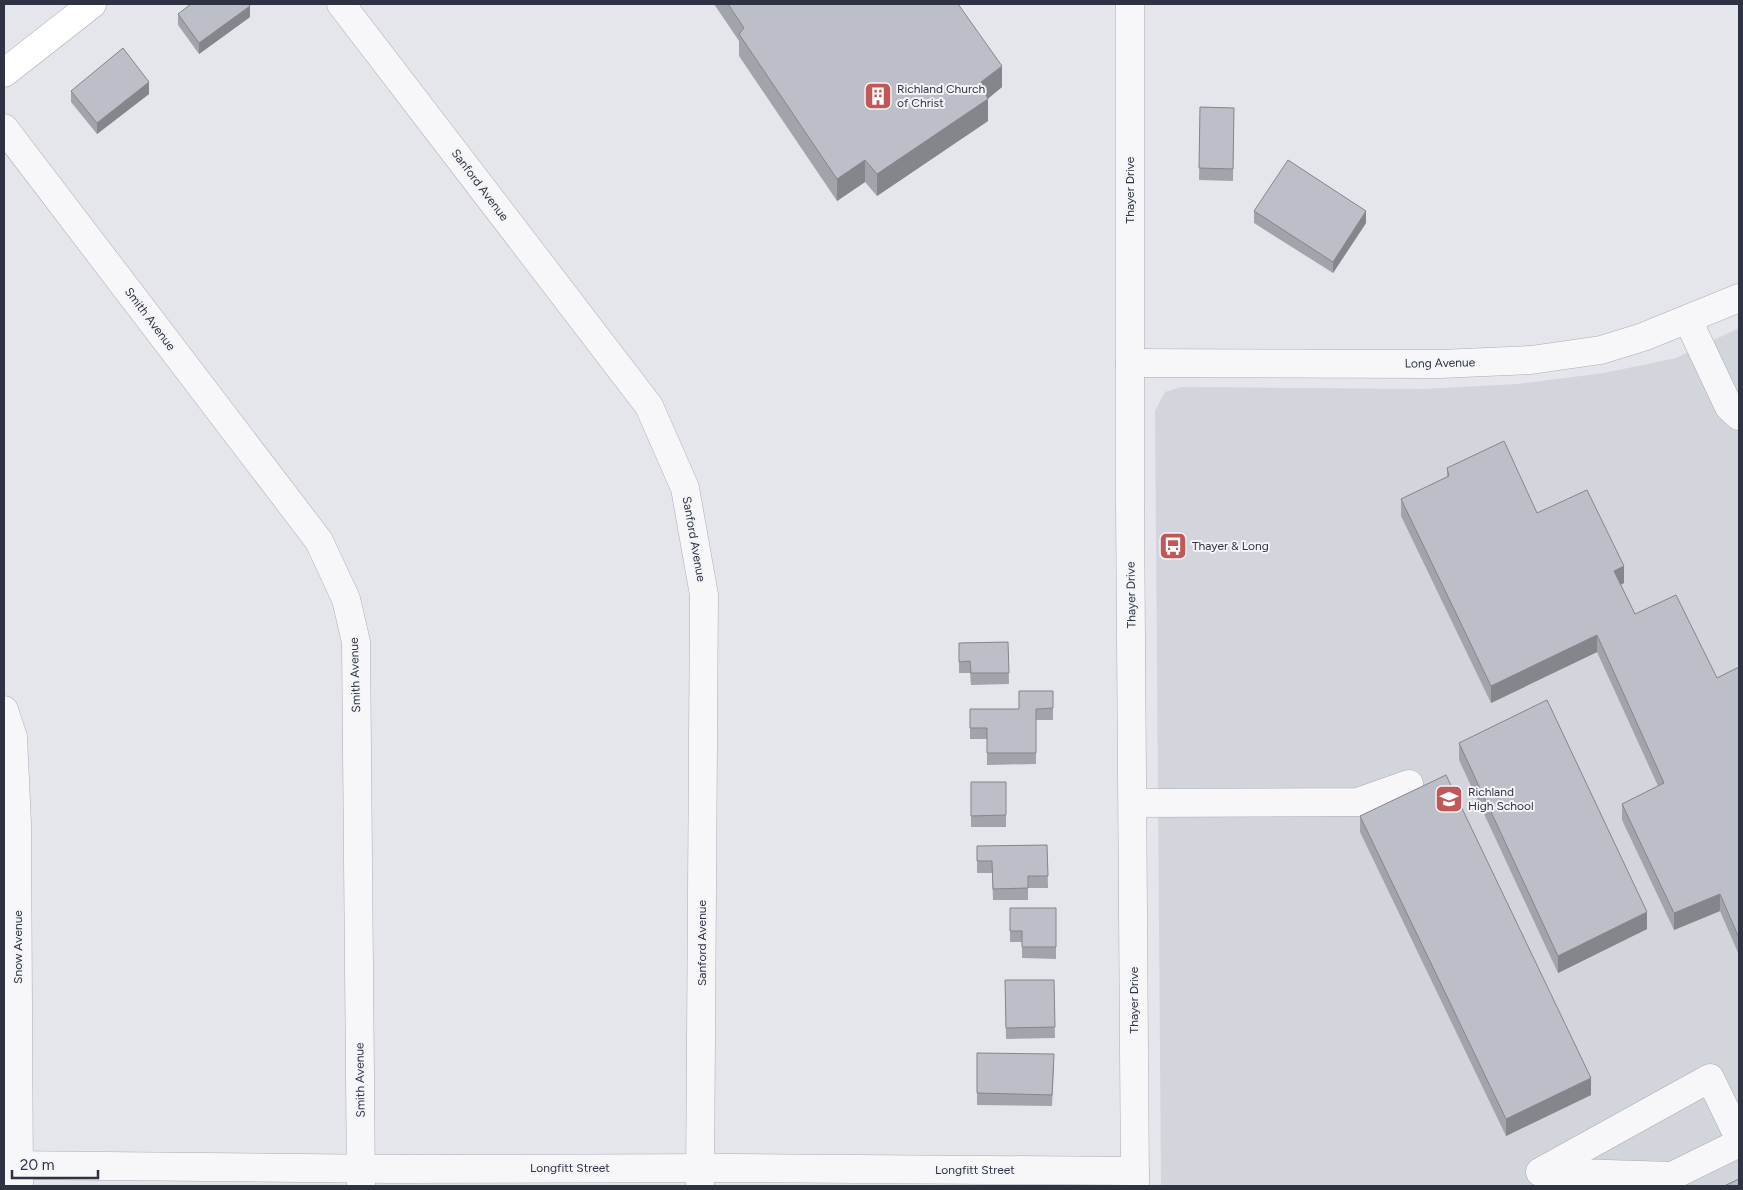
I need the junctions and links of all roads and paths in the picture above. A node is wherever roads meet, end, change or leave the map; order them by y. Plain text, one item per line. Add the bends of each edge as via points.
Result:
1 (92, 4) edge
2 (341, 4) edge
3 (1130, 4) edge
4 (4, 73) edge
5 (4, 128) edge
6 (1739, 298) edge
7 (1688, 320) junction
8 (1130, 363) junction
9 (1739, 416) edge
10 (4, 710) edge
11 (1410, 784) dead end
12 (1133, 803) junction
13 (10, 824) edge
14 (1739, 1138) edge
15 (1739, 1143) edge
16 (14, 1172) edge
17 (361, 1177) edge
18 (700, 1177) edge
19 (1135, 1179) edge

1 - 4 main road
2 - 18 street, Sanford Avenue via 649,406 686,488 704,594
3 - 8 street, Thayer Drive
5 - 17 street, Smith Avenue via 319,541 346,599 356,642
6 - 7 street, Long Avenue
7 - 8 street, Long Avenue via 1601,350 1531,360 1441,364
7 - 9 street via 1728,407
8 - 12 street, Thayer Drive
10 - 13 street, Snow Avenue via 13,737
11 - 12 street via 1358,802
12 - 19 street, Thayer Drive
13 - 16 street, Snow Avenue
14 - 15 street via 1710,1078 1540,1172 1672,1176
16 - 17 street, Longfitt Street
17 - 18 street, Longfitt Street
18 - 19 street, Longfitt Street

